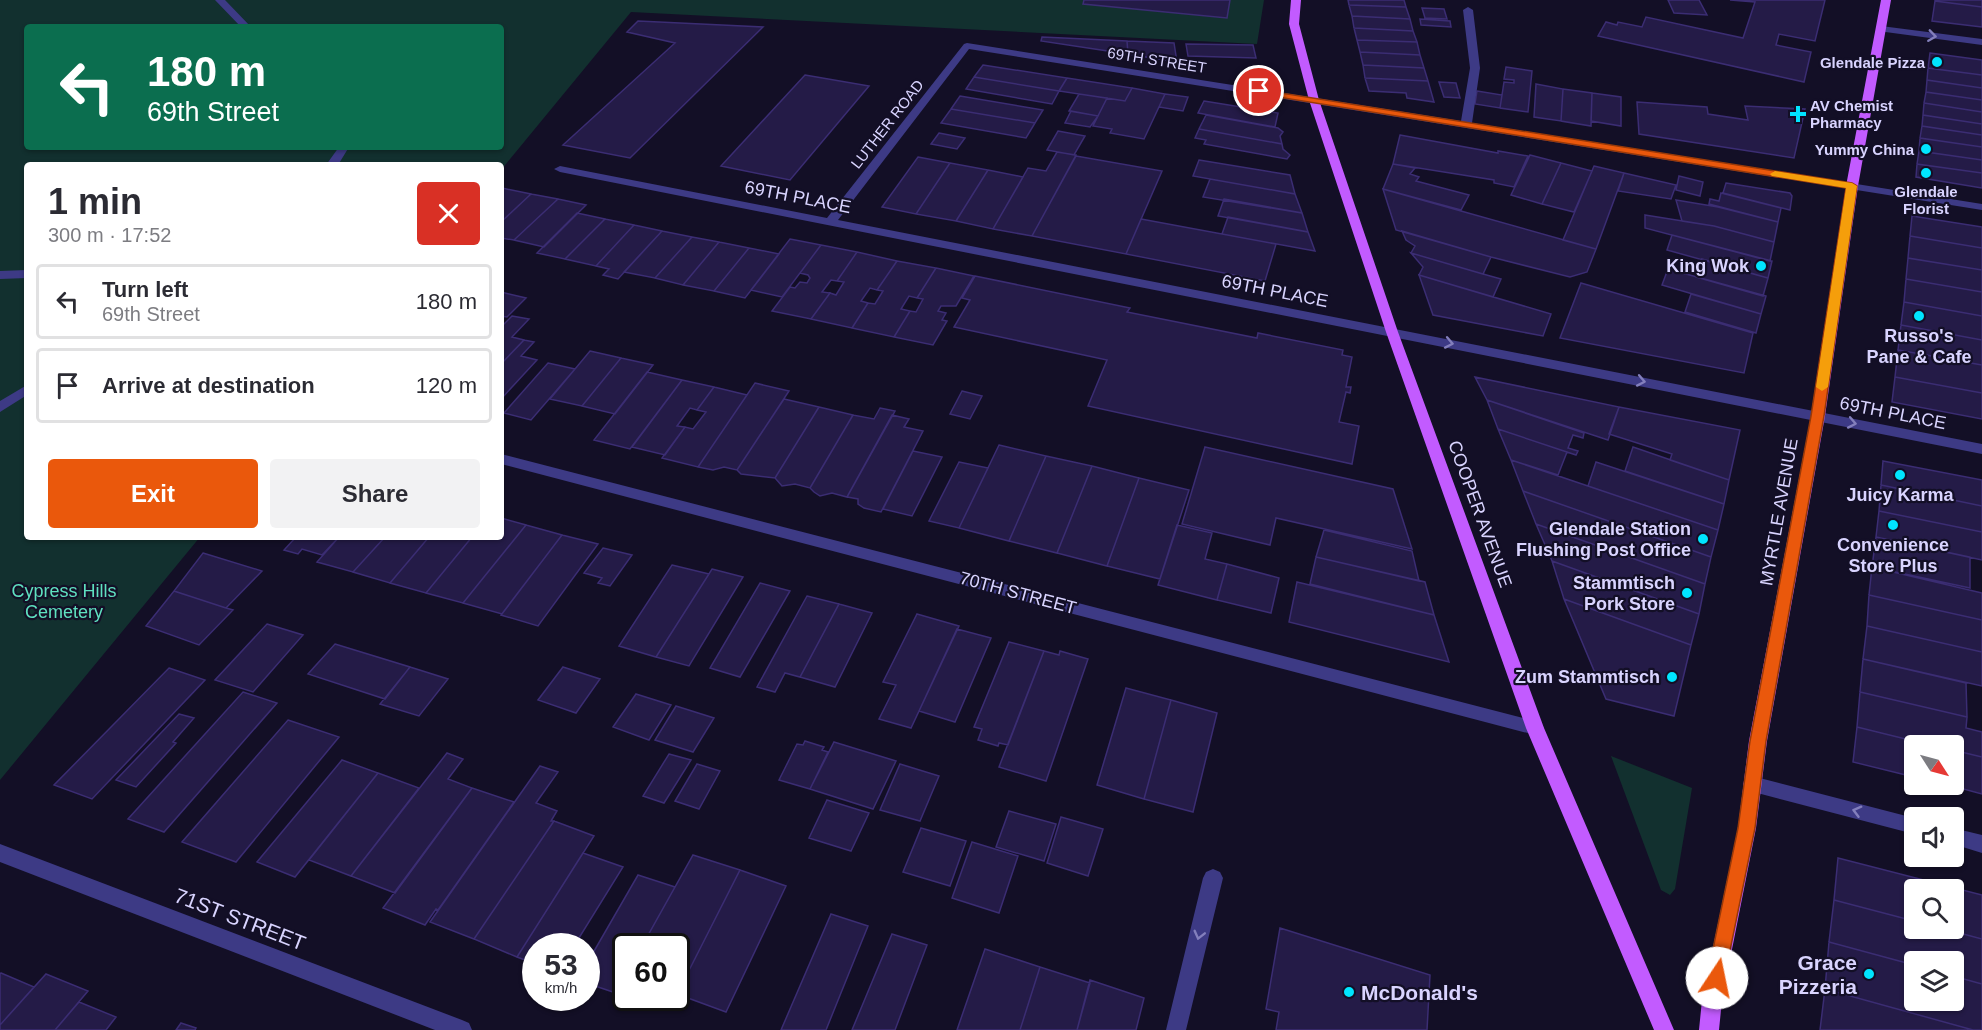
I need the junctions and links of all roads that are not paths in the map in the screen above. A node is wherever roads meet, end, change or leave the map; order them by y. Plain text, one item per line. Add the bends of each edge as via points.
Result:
1 (220, 0) edge
2 (1296, 0) edge
3 (1886, 0) edge
4 (1468, 10) dead end
5 (243, 24) edge
6 (1881, 29) junction
7 (1982, 42) edge
8 (967, 46) joint
9 (1314, 100) junction
10 (1466, 124) junction
11 (560, 169) dead end
12 (1852, 186) junction
13 (1982, 207) edge
14 (830, 222) junction
15 (24, 274) edge
16 (0, 275) edge
17 (1392, 332) junction
18 (24, 391) edge
19 (0, 407) edge
20 (1818, 416) junction
21 (1982, 449) edge
22 (504, 460) edge
23 (1535, 728) junction
24 (1752, 784) junction
25 (1904, 823) edge
26 (1964, 839) edge
27 (1982, 844) edge
28 (0, 853) edge
29 (1213, 878) dead end
30 (462, 1030) edge
31 (1176, 1030) edge
32 (1664, 1030) edge
33 (1709, 1030) edge

1 - 5 street
2 - 9 main road, COOPER AVENUE via 1294,24
3 - 6 main road, MYRTLE AVENUE
4 - 10 street via 1475,68
6 -> 7 street
6 - 12 main road, MYRTLE AVENUE
8 - 9 street, 69TH STREET
8 - 14 street, LUTHER ROAD
9 - 10 street, 69TH STREET
9 - 17 main road, COOPER AVENUE
10 - 12 street, 69TH STREET
11 - 14 street, 69TH PLACE
12 - 13 street, 69TH STREET
12 - 20 main road, MYRTLE AVENUE
14 - 17 street, 69TH PLACE
15 - 16 street
17 -> 20 street, 69TH PLACE
17 - 23 main road, COOPER AVENUE
18 - 19 street
20 -> 21 street, 69TH PLACE
20 - 24 main road, MYRTLE AVENUE
22 - 23 street, 70TH STREET
23 - 32 main road, COOPER AVENUE
25 -> 24 street
24 - 33 main road, MYRTLE AVENUE
26 - 27 street
28 - 30 street, 71ST STREET
29 -> 31 street

